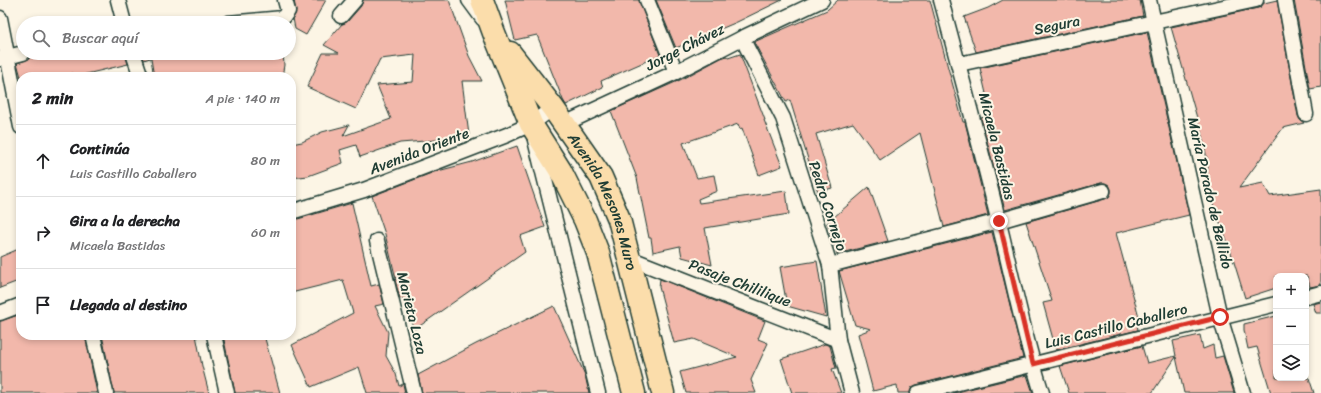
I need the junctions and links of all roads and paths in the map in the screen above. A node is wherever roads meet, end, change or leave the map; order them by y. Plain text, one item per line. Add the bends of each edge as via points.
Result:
1 (118, 0) edge
2 (355, 0) edge
3 (469, 0) edge
4 (482, 0) edge
5 (647, 0) edge
6 (822, 0) edge
7 (941, 0) edge
8 (1149, 0) edge
9 (1256, 0) edge
10 (1285, 0) edge
11 (286, 5) edge
12 (122, 16) edge
13 (284, 16) edge
14 (341, 16) dead end
15 (0, 18) edge
16 (1153, 22) junction
17 (494, 33) junction
18 (742, 38) junction
19 (16, 55) edge
20 (4, 58) edge
21 (135, 60) edge
22 (959, 64) junction
23 (139, 72) edge
24 (676, 72) junction
25 (16, 107) edge
26 (1306, 114) dead end
27 (559, 116) junction
28 (531, 124) junction
29 (1103, 191) dead end
30 (296, 210) edge
31 (999, 221) junction
32 (377, 241) dead end
33 (629, 258) junction
34 (830, 265) junction
35 (1321, 293) edge
36 (1309, 296) edge
37 (1273, 305) edge
38 (16, 307) edge
39 (0, 313) edge
40 (1220, 317) junction
41 (94, 340) edge
42 (215, 340) edge
43 (838, 340) junction
44 (1033, 364) junction
45 (106, 393) edge
46 (227, 393) edge
47 (414, 393) edge
48 (598, 393) edge
49 (634, 393) edge
50 (663, 393) edge
51 (852, 393) edge
52 (918, 393) edge
53 (1042, 393) edge
54 (1243, 393) edge

1 - 12 street
2 - 14 street
3 - 17 street
4 - 17 highway
5 - 24 street
6 - 18 street, Jorge Chávez
7 - 22 street, Micaela Bastidas
8 - 16 street, María Parado de Bellido
9 - 16 street, Segura
10 - 26 street
11 - 13 street
15 - 20 street
16 - 22 street, Segura
16 - 40 street, María Parado de Bellido
17 - 27 highway, Avenida Mesones Muro
17 - 28 highway
18 - 24 street, Jorge Chávez
18 - 34 street, Pedro Cornejo via 783,118
19 - 20 street
20 - 25 street
21 - 23 street
22 - 31 street, Micaela Bastidas
24 - 27 street, Jorge Chávez
27 - 28 street, Avenida Oriente
27 - 33 highway, Avenida Mesones Muro via 601,177 619,219
28 - 30 street, Avenida Oriente via 364,190
28 - 48 street
28 - 49 highway via 560,170 598,253
29 - 31 street
31 - 34 street
31 - 44 street, Micaela Bastidas
32 - 47 street, Marieta Loza
33 - 43 street, Pasaje Chililique
33 - 50 highway, Avenida Mesones Muro
34 - 43 street, Pedro Cornejo
35 - 36 street
37 - 40 street, Luis Castillo Caballero
38 - 39 street
40 - 44 street, Luis Castillo Caballero
40 - 54 street, María Parado de Bellido
41 - 45 street
42 - 46 street
43 - 51 street, Pedro Cornejo
44 - 52 street, Luis Castillo Caballero
44 - 53 street, Micaela Bastidas

